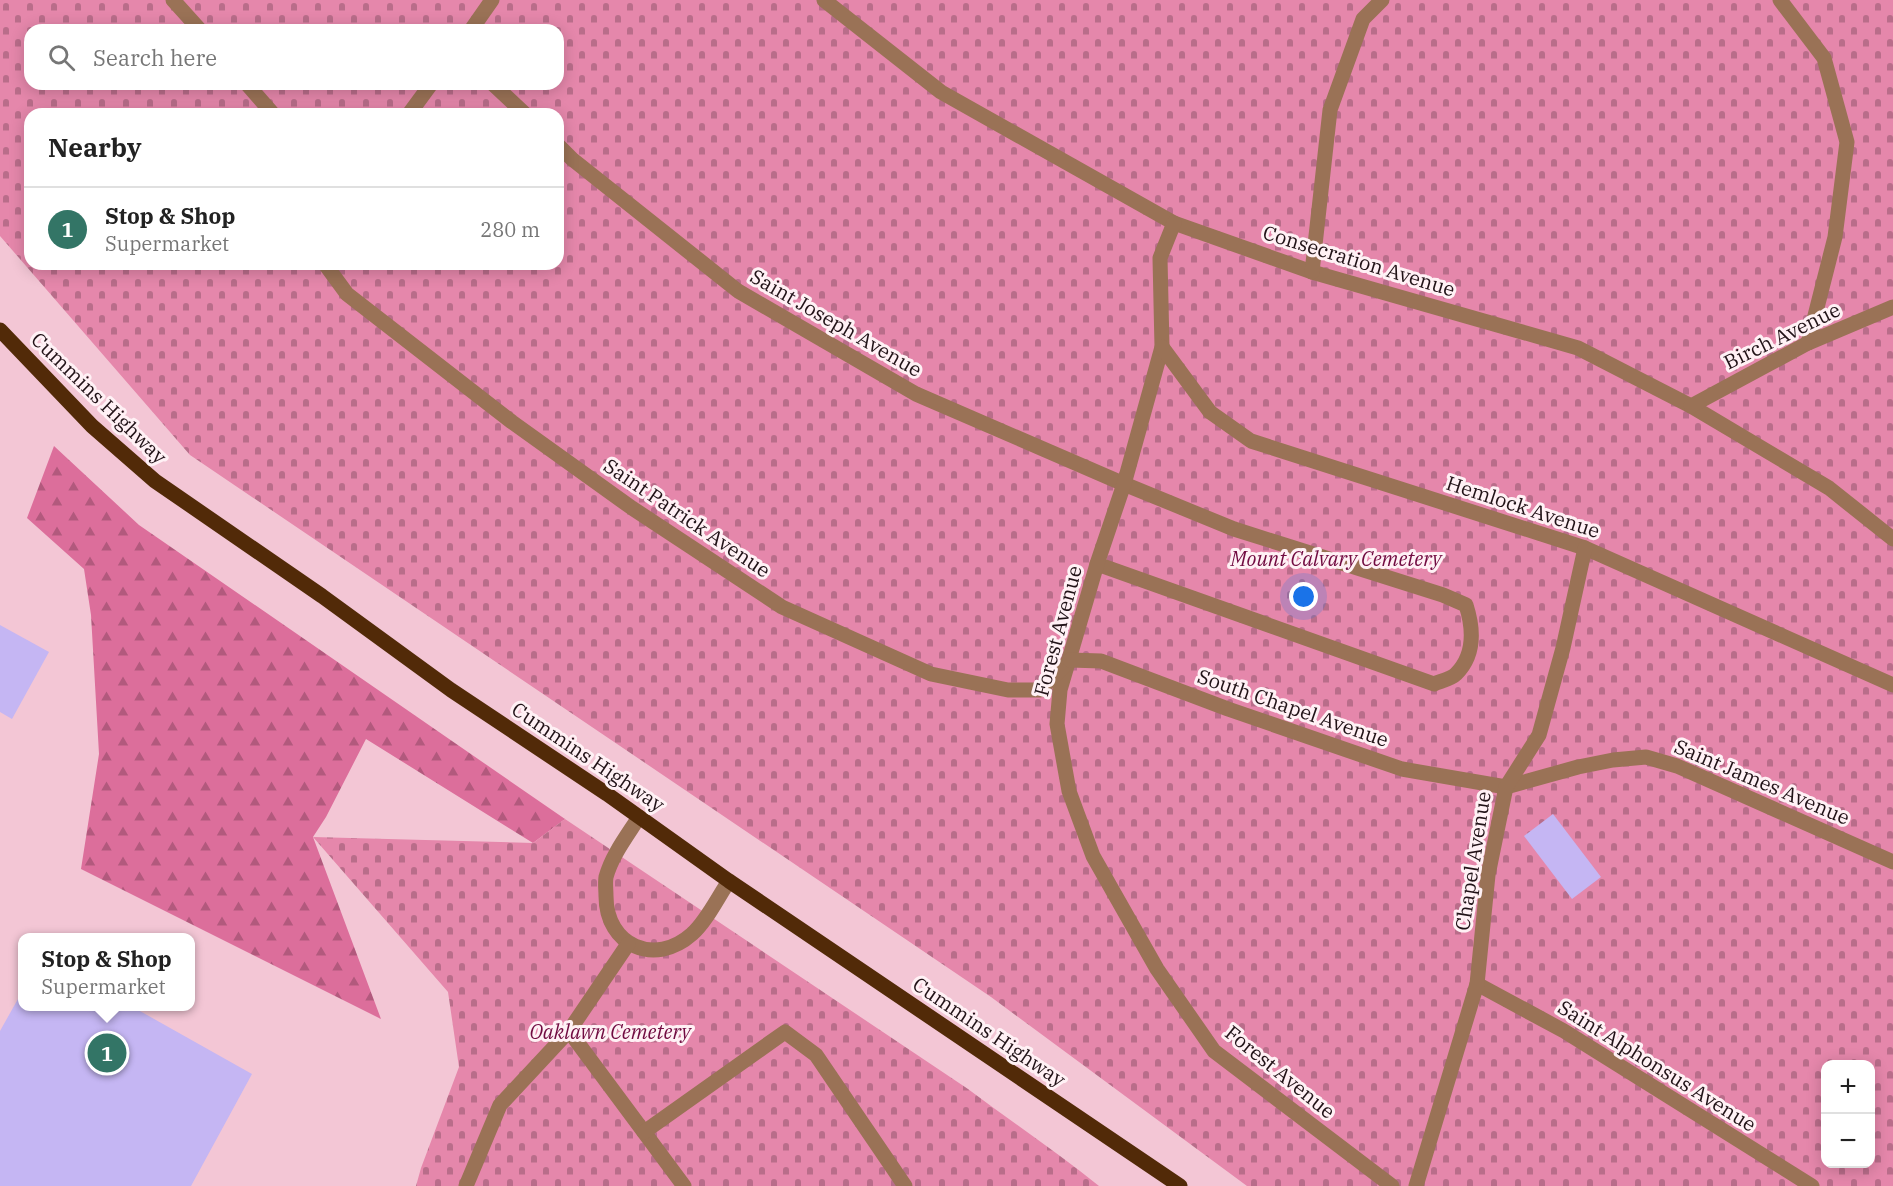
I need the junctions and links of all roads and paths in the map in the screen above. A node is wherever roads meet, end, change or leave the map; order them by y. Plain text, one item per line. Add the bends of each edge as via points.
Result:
1 (173, 0) edge
2 (492, 0) edge
3 (824, 0) edge
4 (1382, 0) edge
5 (1780, 0) edge
6 (195, 24) edge
7 (475, 24) edge
8 (252, 90) edge
9 (427, 90) edge
10 (499, 90) edge
11 (268, 108) edge
12 (413, 108) edge
13 (519, 108) edge
14 (564, 151) edge
15 (1174, 223) junction
16 (329, 270) edge
17 (1312, 272) junction
18 (1893, 308) edge
19 (0, 330) edge
20 (1808, 343) junction
21 (1162, 347) junction
22 (1691, 406) junction
23 (1124, 484) junction
24 (1893, 539) edge
25 (1585, 548) junction
26 (1097, 564) junction
27 (1070, 660) junction
28 (1893, 685) edge
29 (1506, 787) junction
30 (639, 817) junction
31 (1893, 862) edge
32 (729, 881) junction
33 (628, 944) junction
34 (1477, 984) junction
35 (569, 1031) junction
36 (644, 1132) junction
37 (466, 1186) edge
38 (684, 1186) edge
39 (905, 1186) edge
40 (1180, 1186) edge
41 (1392, 1186) edge
42 (1416, 1186) edge
43 (1812, 1186) edge

1 - 6 lane
2 - 7 lane
3 - 15 lane, Consecration Avenue via 942,92
4 - 17 lane via 1363,19 1330,110
5 - 20 lane via 1824,58 1847,142 1835,237
8 - 11 lane
9 - 12 lane
10 - 13 lane
14 - 23 lane, Saint Joseph Avenue via 738,291 916,394
15 - 17 lane, Consecration Avenue
15 - 21 lane, Forest Avenue via 1160,258
16 - 27 lane, Saint Patrick Avenue via 347,294 512,422 632,508 782,606 931,674 1008,690 1040,690
17 - 22 lane, Consecration Avenue via 1578,348
18 - 20 lane, Birch Avenue
19 - 30 main road, Cummins Highway via 92,426 155,481
20 - 22 lane, Birch Avenue
21 - 23 lane, Forest Avenue
21 - 25 lane, Hemlock Avenue via 1210,412 1251,441
22 - 24 lane, Consecration Avenue via 1829,488
23 - 26 lane, Forest Avenue
23 - 26 lane, Saint Joseph Avenue via 1234,529 1443,595 1466,606 1472,622 1471,652 1455,675 1434,684
25 - 28 lane, Hemlock Avenue
25 - 29 lane, Chapel Avenue via 1539,735
26 - 27 lane, Forest Avenue
27 - 29 lane, South Chapel Avenue via 1101,661 1402,769
27 - 41 lane, Forest Avenue via 1060,690 1057,724 1069,791 1093,856 1157,969 1214,1051
29 - 31 lane, Saint James Avenue via 1578,766 1646,757 1677,766
29 - 34 lane, Chapel Avenue via 1488,875
30 - 32 main road, Cummins Highway
30 - 33 lane via 619,847 606,878 606,904 612,928
32 - 33 lane via 693,934 674,945 648,950
32 - 40 main road, Cummins Highway
33 - 35 lane
34 - 42 lane, Chapel Avenue
34 - 43 lane, Saint Alphonsus Avenue via 1563,1031
35 - 36 lane
35 - 37 lane via 500,1105
36 - 38 lane
36 - 39 lane via 785,1032 816,1055

